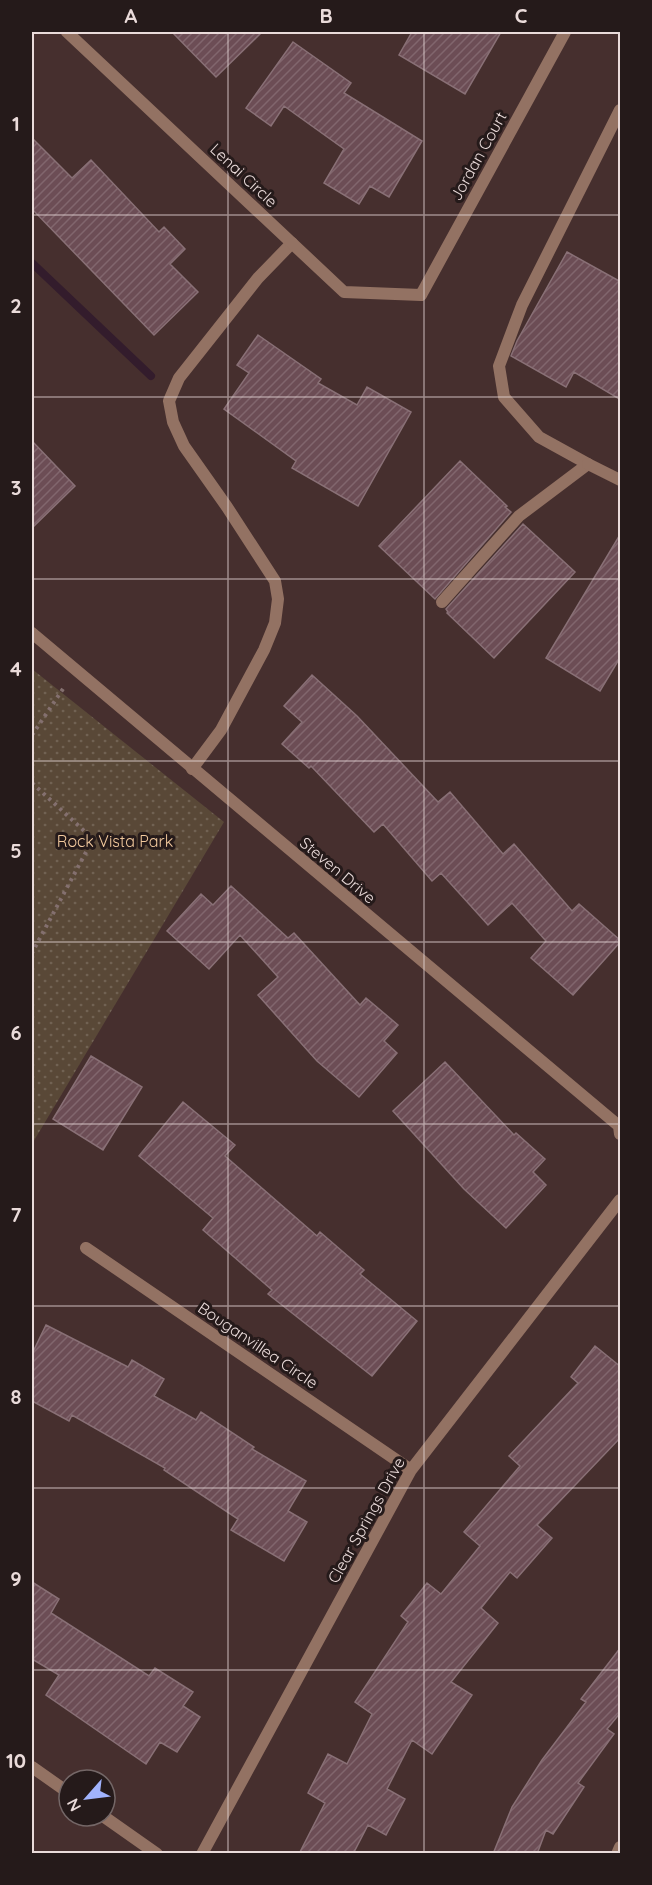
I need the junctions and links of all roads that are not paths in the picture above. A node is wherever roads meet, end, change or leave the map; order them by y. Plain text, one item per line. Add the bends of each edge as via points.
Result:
1 (67, 32) edge
2 (565, 32) edge
3 (621, 110) edge
4 (292, 243) junction
5 (418, 294) joint
6 (588, 464) junction
7 (621, 480) edge
8 (442, 602) dead end
9 (32, 633) edge
10 (192, 769) junction
11 (621, 1134) edge
12 (621, 1200) edge
13 (86, 1248) dead end
14 (411, 1470) junction
15 (32, 1767) edge
16 (57, 1784) edge
17 (117, 1826) edge
18 (621, 1847) edge
19 (157, 1854) edge
20 (202, 1854) edge
21 (617, 1854) edge

1 - 4 street, Lenai Circle
2 - 5 street, Jordan Court
3 - 6 street via 522,305 499,366 504,397 539,438
4 - 5 street, Lenai Circle via 344,292
4 - 10 street via 258,278 179,378 169,400 173,422 184,446 275,582 279,599 264,650 221,730
6 - 7 street
6 - 8 street via 519,516
9 - 10 street, Steven Drive
10 - 11 street, Steven Drive via 619,1126
12 - 14 street, Clear Springs Drive
13 - 14 street, Bouganvillea Circle
14 - 20 street, Clear Springs Drive
15 - 16 street
17 - 19 street
18 - 21 street

